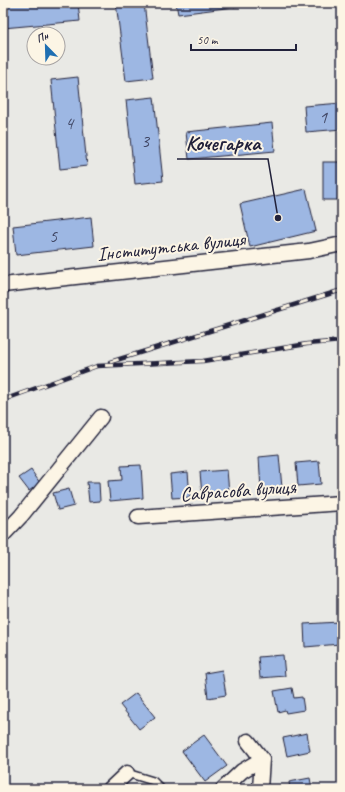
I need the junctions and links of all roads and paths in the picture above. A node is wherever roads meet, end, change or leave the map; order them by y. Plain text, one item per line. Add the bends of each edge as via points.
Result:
1 (342, 244) edge
2 (3, 285) edge
3 (101, 417) dead end
4 (342, 503) edge
5 (138, 517) dead end
6 (3, 535) edge
7 (248, 741) dead end
8 (262, 759) junction
9 (127, 773) joint
10 (110, 789) edge
11 (161, 789) edge
12 (222, 789) edge
13 (260, 789) edge

1 - 2 street, Інститутська вулиця via 309,251
3 - 6 street
4 - 5 street, Саврасова вулиця
7 - 8 street
8 - 12 street via 242,771
8 - 13 street
9 - 10 street
9 - 11 lane via 153,781

